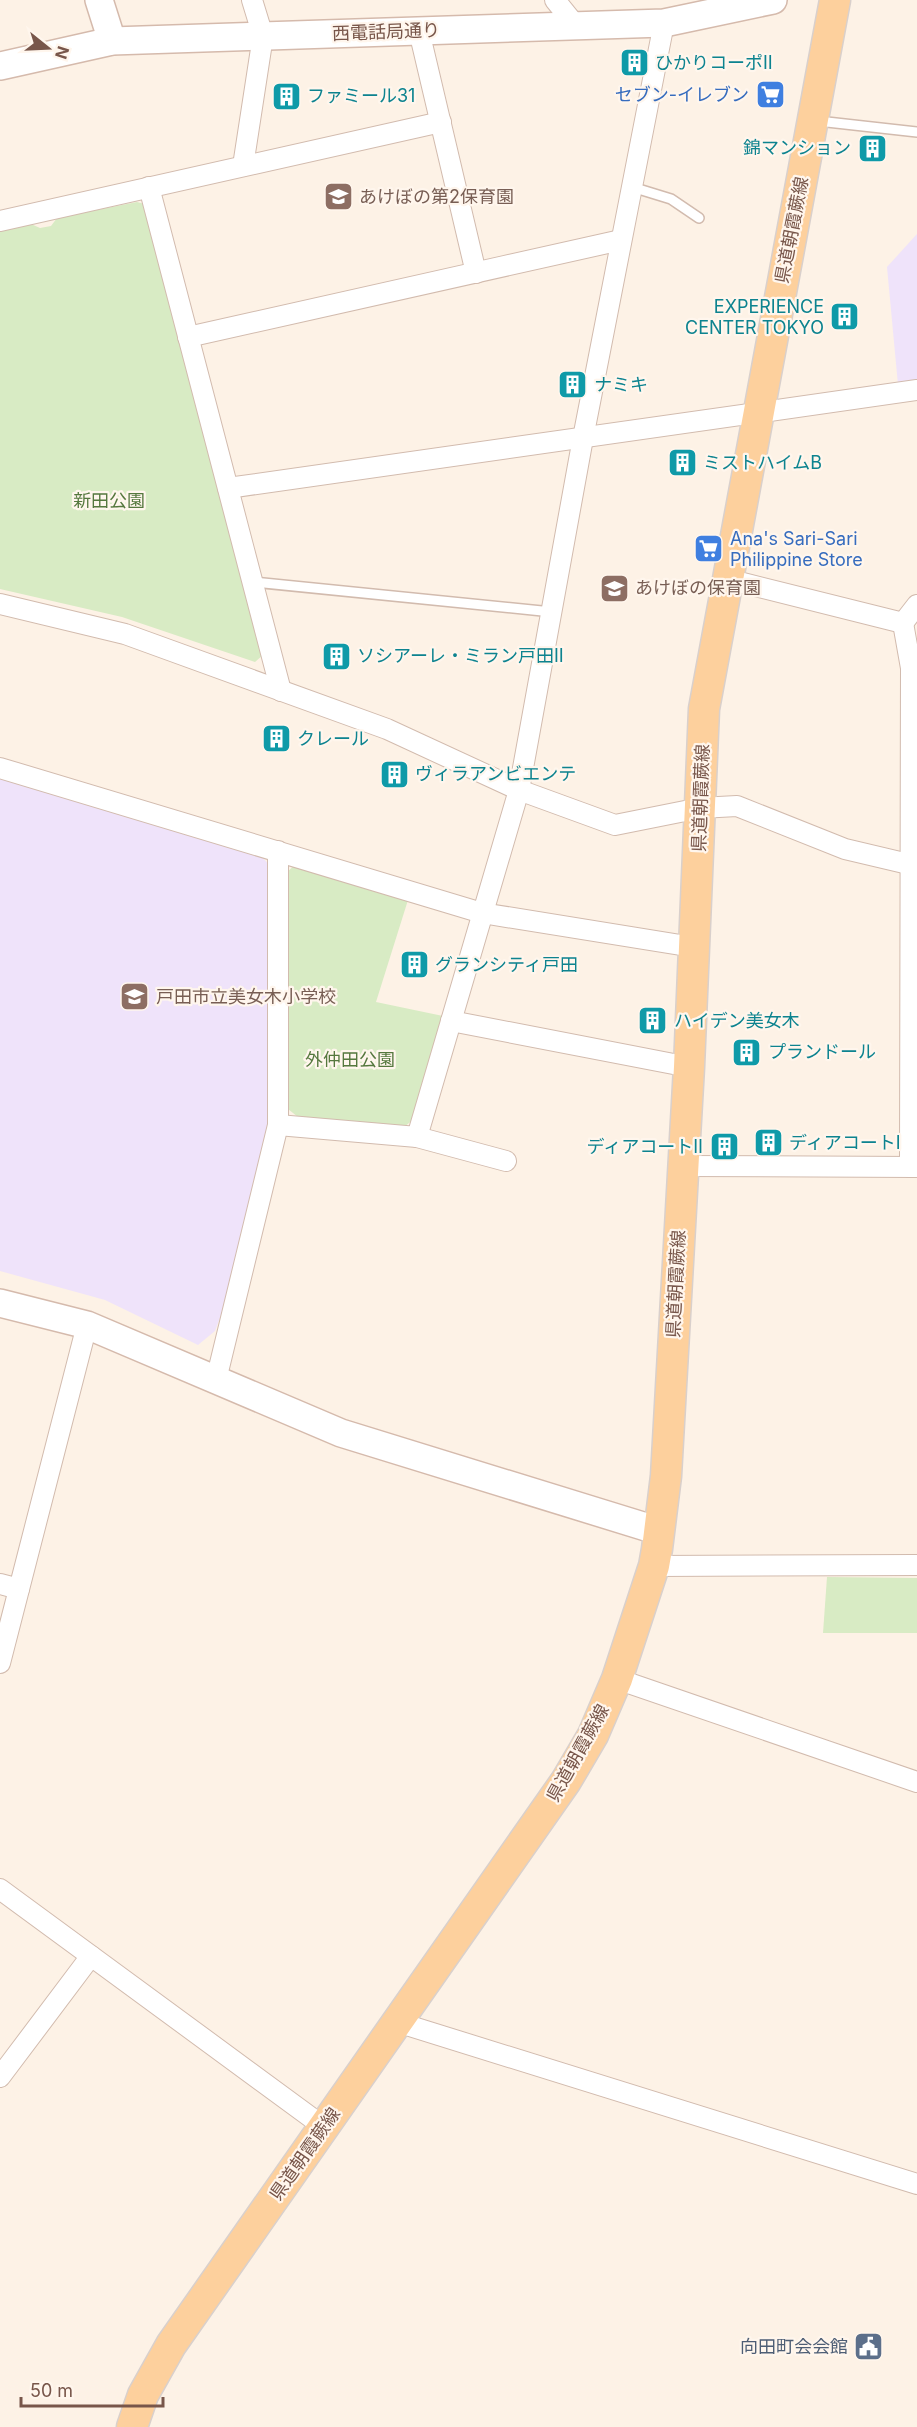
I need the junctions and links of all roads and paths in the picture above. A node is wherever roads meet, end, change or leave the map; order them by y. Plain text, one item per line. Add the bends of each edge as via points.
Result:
1 (99, 0) edge
2 (252, 0) edge
3 (555, 0) edge
4 (835, 0) edge
5 (758, 2) edge
6 (664, 23) junction
7 (576, 26) junction
8 (419, 31) junction
9 (263, 36) junction
10 (112, 41) junction
11 (0, 66) edge
12 (813, 121) junction
13 (441, 122) junction
14 (917, 132) edge
15 (243, 166) junction
16 (632, 187) junction
17 (149, 188) junction
18 (699, 218) dead end
19 (0, 221) edge
20 (621, 240) junction
21 (476, 273) junction
22 (188, 337) junction
23 (917, 390) edge
24 (758, 414) junction
25 (583, 438) junction
26 (228, 488) junction
27 (727, 579) junction
28 (252, 582) junction
29 (0, 604) edge
30 (917, 605) edge
31 (552, 612) junction
32 (903, 623) junction
33 (914, 668) edge
34 (281, 691) junction
35 (0, 768) edge
36 (519, 790) junction
37 (700, 808) junction
38 (278, 851) junction
39 (914, 866) edge
40 (482, 913) junction
41 (693, 947) junction
42 (451, 1022) junction
43 (688, 1067) junction
44 (278, 1125) junction
45 (417, 1137) junction
46 (506, 1161) dead end
47 (682, 1166) junction
48 (913, 1167) edge
49 (0, 1303) edge
50 (87, 1325) junction
51 (216, 1380) junction
52 (659, 1531) junction
53 (917, 1565) edge
54 (654, 1566) junction
55 (9, 1586) edge
56 (0, 1662) edge
57 (617, 1679) junction
58 (917, 1782) edge
59 (0, 1889) edge
60 (91, 1956) junction
61 (397, 2022) junction
62 (0, 2076) edge
63 (324, 2127) junction
64 (917, 2184) edge
65 (132, 2427) edge

1 - 10 street
2 - 9 street
3 - 7 street
4 - 12 main road, 県道朝霞蕨線
5 - 6 street, 西電話局通り
6 - 7 street, 西電話局通り
6 - 16 street
7 - 8 street, 西電話局通り
8 - 9 street, 西電話局通り
8 - 13 street
9 - 10 street, 西電話局通り
9 - 15 street
10 - 11 street, 西電話局通り
12 - 14 lane
12 - 24 main road, 県道朝霞蕨線
13 - 15 street
13 - 21 street
15 - 17 street
16 - 18 lane via 671,199
16 - 20 street
17 - 19 street
17 - 22 street
20 - 21 street
20 - 25 street
21 - 22 street
22 - 26 street
23 - 24 street
24 - 25 street
24 - 27 main road, 県道朝霞蕨線
25 - 26 street
25 - 31 street
26 - 28 street
27 - 32 street
27 - 37 main road, 県道朝霞蕨線 via 704,709
28 - 31 lane
28 - 34 street
29 - 34 street via 125,634
30 - 32 street
31 - 36 street
32 - 33 street
33 - 39 street
34 - 36 street via 387,729
35 - 38 street
36 - 37 street via 615,825
36 - 40 street
37 - 39 street via 737,806 845,849
37 - 41 main road, 県道朝霞蕨線
38 - 40 street
38 - 44 street
39 - 48 street
40 - 41 street
40 - 42 street
41 - 43 main road, 県道朝霞蕨線
42 - 43 street
42 - 45 street
43 - 47 main road, 県道朝霞蕨線
44 - 45 street
44 - 51 street
45 - 46 street
47 - 48 street
47 - 52 main road, 県道朝霞蕨線 via 666,1476
49 - 50 street
50 - 51 street
50 - 55 street
51 - 52 street via 341,1433
52 - 54 main road, 県道朝霞蕨線
53 - 54 street
54 - 57 main road, 県道朝霞蕨線
55 - 56 street
57 - 58 street
57 - 61 main road, 県道朝霞蕨線 via 593,1735 566,1781
59 - 60 street
60 - 62 street
60 - 63 street
61 - 63 main road, 県道朝霞蕨線
61 - 64 street
63 - 65 main road, 県道朝霞蕨線 via 171,2345 143,2395

